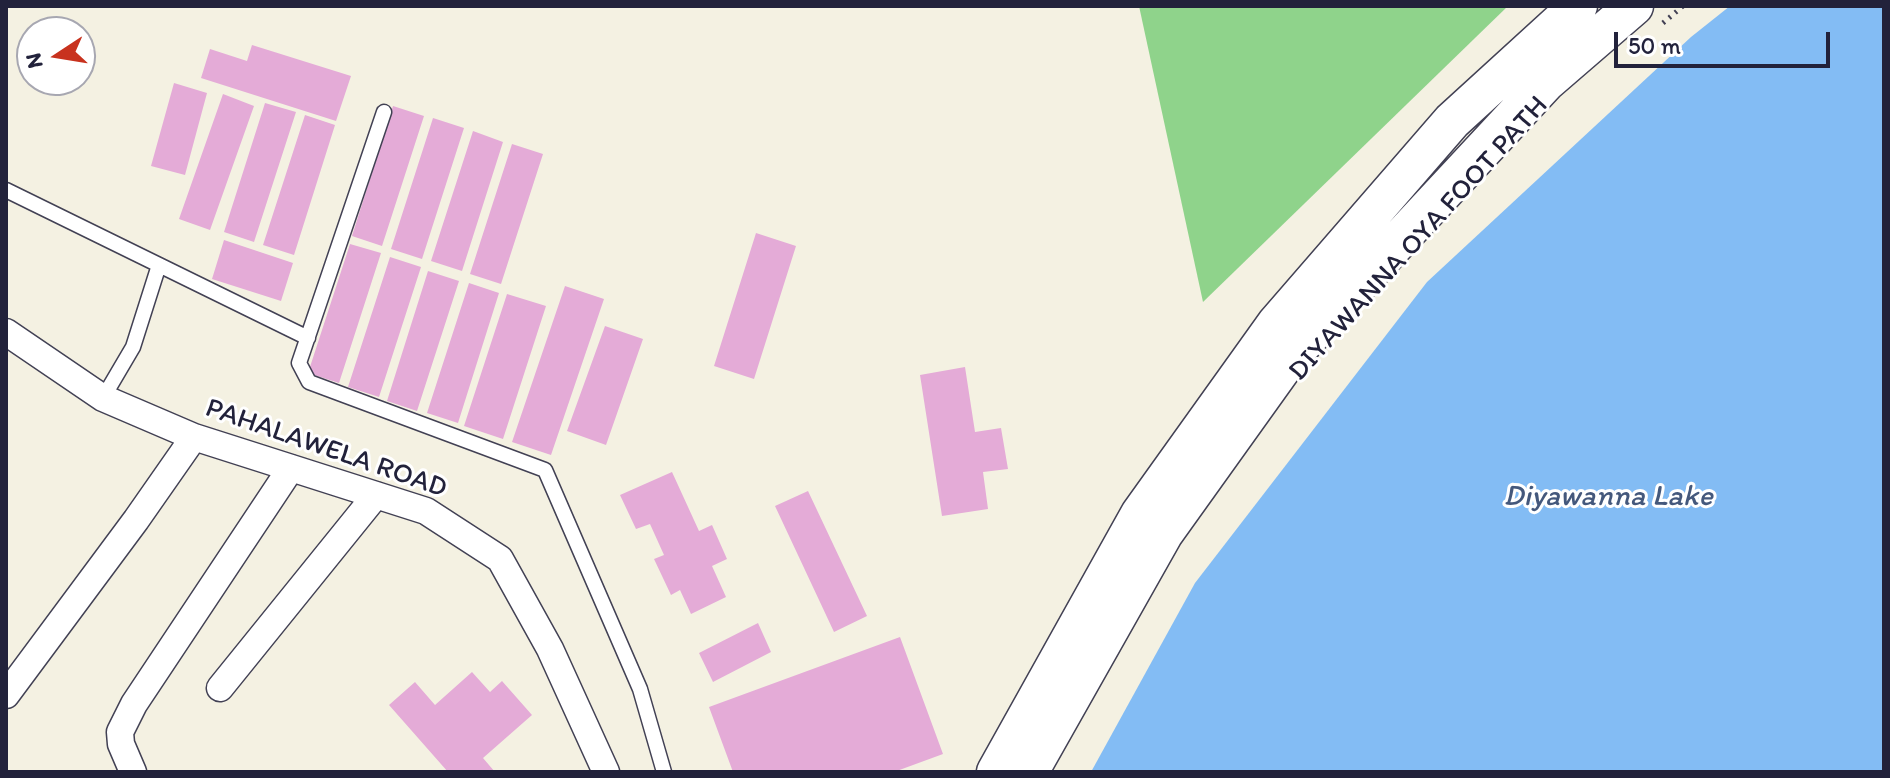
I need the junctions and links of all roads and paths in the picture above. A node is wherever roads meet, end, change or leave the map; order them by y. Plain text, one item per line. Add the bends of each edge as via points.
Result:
1 (1578, 6) edge
2 (1683, 6) edge
3 (1647, 16) edge
4 (384, 112) dead end
5 (6, 190) edge
6 (159, 265) junction
7 (6, 332) edge
8 (308, 338) junction
9 (103, 398) junction
10 (194, 437) junction
11 (291, 468) junction
12 (376, 495) junction
13 (220, 688) dead end
14 (6, 695) edge
15 (133, 772) edge
16 (606, 772) edge
17 (664, 772) edge
18 (996, 772) edge
19 (1029, 772) edge

1 - 18 main road via 1452,121 1276,324 1140,514
2 - 3 path
3 - 19 main road via 1546,82 1290,357 1164,533
4 - 8 lane
5 - 6 lane
6 - 8 lane
6 - 9 lane via 133,347
7 - 9 street, PAHALAWELA ROAD
8 - 17 lane via 299,363 309,382 545,470 640,689
9 - 10 street, PAHALAWELA ROAD
10 - 11 street, PAHALAWELA ROAD
10 - 14 street
11 - 12 street, PAHALAWELA ROAD
11 - 15 street via 134,704 120,732
12 - 13 street
12 - 16 street, PAHALAWELA ROAD via 426,511 500,559 550,649

